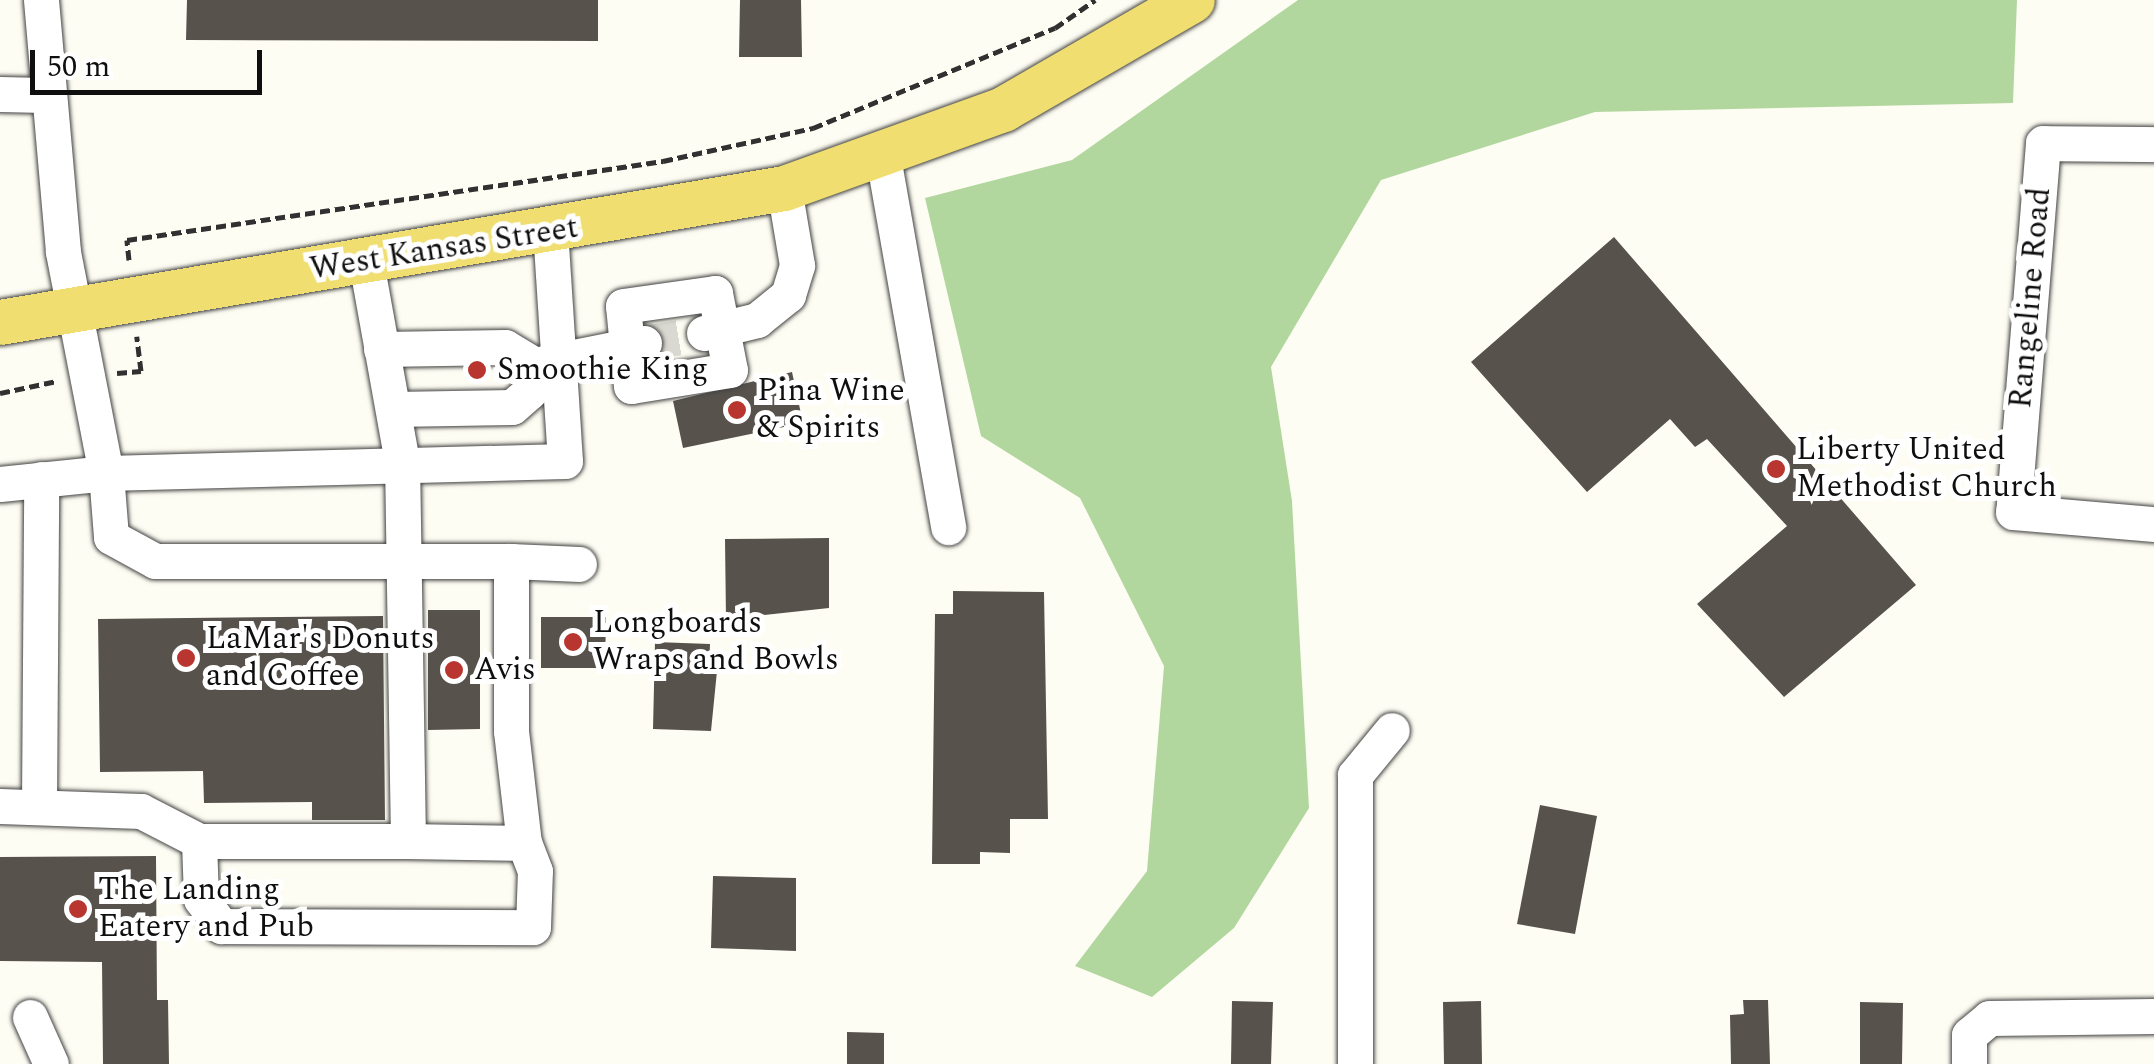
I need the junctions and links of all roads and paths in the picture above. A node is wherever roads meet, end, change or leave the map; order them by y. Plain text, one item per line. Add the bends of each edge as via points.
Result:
1 (41, 0) edge
2 (1096, 0) edge
3 (1192, 0) edge
4 (0, 94) edge
5 (44, 95) junction
6 (2154, 144) edge
7 (883, 157) junction
8 (784, 188) junction
9 (550, 232) junction
10 (127, 240) dead end
11 (366, 261) junction
12 (76, 309) junction
13 (0, 322) edge
14 (713, 331) junction
15 (635, 345) junction
16 (381, 349) junction
17 (548, 362) junction
18 (46, 382) dead end
19 (0, 393) edge
20 (393, 409) junction
21 (402, 462) junction
22 (106, 473) junction
23 (40, 480) junction
24 (0, 484) edge
25 (2154, 524) edge
26 (948, 527) dead end
27 (407, 559) junction
28 (511, 561) junction
29 (579, 564) dead end
30 (1392, 730) dead end
31 (38, 805) junction
32 (0, 806) edge
33 (199, 841) junction
34 (408, 841) junction
35 (524, 842) junction
36 (2154, 1016) edge
37 (30, 1017) dead end
38 (50, 1064) edge
39 (1354, 1064) edge
40 (1969, 1064) edge

1 - 5 street
2 - 10 path via 1056,28 813,128 663,161
3 - 7 main road, West Kansas Street via 1060,80
4 - 5 street
5 - 12 street
6 - 25 street, Rangeline Road via 2043,144 2013,512
7 - 8 main road, West Kansas Street
7 - 26 street
8 - 9 main road, West Kansas Street
8 - 14 street via 794,281 769,314
9 - 11 main road, West Kansas Street
9 - 17 street
11 - 12 main road, West Kansas Street
11 - 16 street
12 - 13 main road, West Kansas Street
12 - 22 street
14 - 15 street via 715,293 623,306
14 - 15 street via 730,370 631,386
15 - 17 street
16 - 17 street via 505,347
16 - 20 street
17 - 20 street via 512,407
17 - 21 street via 565,461
18 - 19 path
20 - 21 street
21 - 22 street
21 - 27 street
22 - 23 street
22 - 27 street via 111,537 155,561
23 - 24 street
23 - 31 street
27 - 28 street
27 - 34 street
28 - 29 street
28 - 35 street via 510,731
30 - 39 street via 1354,775
31 - 32 street
31 - 33 street via 141,811
33 - 34 street
33 - 35 street via 201,900 221,926 533,927 536,872
34 - 35 street
36 - 40 street via 2026,1013 1980,1022
37 - 38 street

